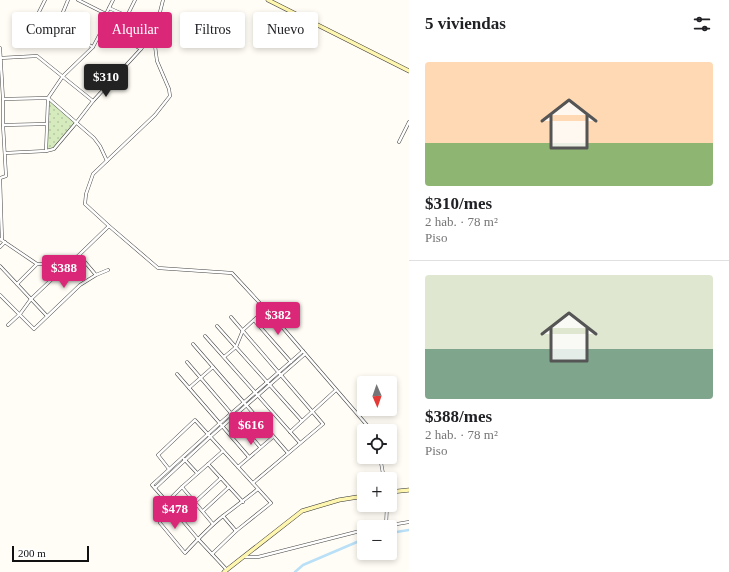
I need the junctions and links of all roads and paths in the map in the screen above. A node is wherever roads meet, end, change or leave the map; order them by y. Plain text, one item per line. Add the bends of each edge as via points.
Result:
1 (45, 0) edge
2 (68, 0) edge
3 (78, 0) edge
4 (113, 0) edge
5 (135, 0) edge
6 (163, 0) edge
7 (268, 0) edge
8 (109, 8) junction
9 (39, 12) edge
10 (63, 12) edge
11 (102, 12) edge
12 (107, 12) edge
13 (118, 12) edge
14 (129, 12) edge
15 (160, 12) edge
16 (98, 38) edge
17 (90, 46) edge
18 (93, 47) junction
19 (0, 48) edge
20 (155, 48) edge
21 (141, 49) edge
22 (0, 58) edge
23 (409, 71) edge
24 (63, 76) junction
25 (48, 98) junction
26 (3, 99) junction
27 (93, 101) junction
28 (409, 122) edge
29 (76, 123) junction
30 (46, 124) junction
31 (4, 125) junction
32 (399, 142) dead end
33 (46, 151) junction
34 (5, 153) junction
35 (107, 161) junction
36 (109, 226) junction
37 (2, 240) edge
38 (0, 246) edge
39 (79, 255) junction
40 (37, 264) junction
41 (68, 264) junction
42 (0, 266) edge
43 (108, 270) dead end
44 (96, 275) junction
45 (18, 284) junction
46 (0, 294) edge
47 (32, 299) junction
48 (266, 309) junction
49 (20, 314) junction
50 (48, 316) junction
51 (231, 317) dead end
52 (254, 320) junction
53 (8, 325) dead end
54 (217, 326) dead end
55 (243, 330) junction
56 (205, 336) dead end
57 (193, 344) dead end
58 (236, 347) junction
59 (303, 351) junction
60 (305, 354) junction
61 (224, 357) junction
62 (187, 362) dead end
63 (291, 362) junction
64 (213, 367) junction
65 (279, 372) junction
66 (177, 374) dead end
67 (281, 375) junction
68 (200, 378) junction
69 (267, 382) junction
70 (270, 385) junction
71 (189, 388) junction
72 (336, 390) junction
73 (255, 393) junction
74 (258, 396) junction
75 (243, 403) junction
76 (246, 406) junction
77 (313, 411) junction
78 (231, 414) junction
79 (234, 416) junction
80 (302, 421) junction
81 (220, 424) junction
82 (366, 424) edge
83 (222, 427) junction
84 (290, 432) junction
85 (209, 436) junction
86 (273, 436) junction
87 (300, 443) junction
88 (260, 448) junction
89 (223, 451) junction
90 (288, 453) junction
91 (249, 457) junction
92 (184, 458) junction
93 (208, 464) junction
94 (238, 467) junction
95 (169, 469) junction
96 (198, 473) junction
97 (221, 478) junction
98 (253, 483) junction
99 (182, 487) junction
100 (229, 487) junction
101 (155, 488) junction
102 (258, 489) junction
103 (409, 490) edge
104 (397, 491) edge
105 (357, 497) edge
106 (167, 502) junction
107 (195, 502) junction
108 (242, 502) junction
109 (203, 511) junction
110 (223, 516) junction
111 (409, 522) edge
112 (213, 524) junction
113 (397, 524) edge
114 (236, 531) junction
115 (357, 532) edge
116 (198, 538) junction
117 (212, 554) junction
118 (245, 557) junction
119 (226, 571) edge

1 - 9 street
2 - 10 street
3 - 11 street
4 - 8 street
5 - 14 street
6 - 15 street
7 - 23 main road
8 - 12 street
8 - 13 street
16 - 18 street
17 - 18 street
18 - 24 street
19 - 22 street
20 - 35 street via 157,61 170,96 155,115
21 - 27 street
22 - 24 street via 37,56
22 - 26 street
24 - 25 street
24 - 27 street
25 - 26 street
25 - 29 street
25 - 30 street
26 - 31 street
27 - 29 street
28 - 32 street
29 - 33 street via 54,148
29 - 35 street via 94,138
30 - 31 street
30 - 33 street
31 - 34 street
33 - 34 street
34 - 37 street via 6,176 0,178
35 - 36 street via 93,174 85,204
36 - 39 street
36 - 48 street via 158,268 232,273
37 - 38 street
37 - 40 street
39 - 41 street
39 - 44 street
40 - 41 street
40 - 45 street
41 - 47 street
42 - 45 street
43 - 44 street
44 - 50 street via 75,289
45 - 47 street
46 - 49 street
47 - 49 street
47 - 50 street
48 - 52 street
48 - 59 street
49 - 50 street via 34,329
49 - 53 street
51 - 55 street
52 - 55 street
52 - 63 street
54 - 58 street
55 - 58 street
55 - 65 street
56 - 61 street
57 - 64 street
58 - 61 street
58 - 69 street
59 - 60 street
59 - 63 street
60 - 67 street
60 - 72 street
61 - 73 street
62 - 68 street
63 - 65 street
64 - 68 street
64 - 75 street
65 - 67 street
65 - 69 street
66 - 71 street
67 - 70 street
67 - 77 street
68 - 71 street
68 - 78 street
69 - 70 street
69 - 73 street
70 - 74 street
70 - 80 street
71 - 81 street
72 - 77 street
72 - 82 street
73 - 74 street
73 - 75 street
74 - 76 street
74 - 84 street
75 - 76 street
75 - 78 street
76 - 79 street
76 - 86 street
77 - 80 street
77 - 87 street via 323,424
78 - 79 street
78 - 81 street
79 - 83 street
79 - 88 street
80 - 84 street
81 - 83 street
81 - 85 street
83 - 85 street
83 - 91 street
84 - 87 street
85 - 89 street
85 - 92 street
85 - 95 street via 195,420 158,455
86 - 88 street
86 - 90 street
87 - 90 street
88 - 91 street
89 - 93 street
89 - 94 street
90 - 98 street
91 - 94 street
92 - 95 street
92 - 96 street
92 - 101 street
93 - 96 street
93 - 97 street
94 - 98 street
95 - 101 street via 152,485
96 - 99 street
97 - 100 street
97 - 107 street
98 - 102 street
99 - 106 street
99 - 107 street
100 - 108 street
100 - 109 street
101 - 106 street
102 - 108 street
102 - 114 street via 271,503
103 - 104 main road
105 - 118 main road via 302,511
106 - 116 street
106 - 116 street via 159,510 160,523 185,553
107 - 109 street
108 - 110 street
109 - 112 street
110 - 112 street
110 - 114 street
111 - 113 street
112 - 116 street
114 - 117 street
115 - 118 street via 258,557
116 - 117 street
117 - 119 street
118 - 119 main road

